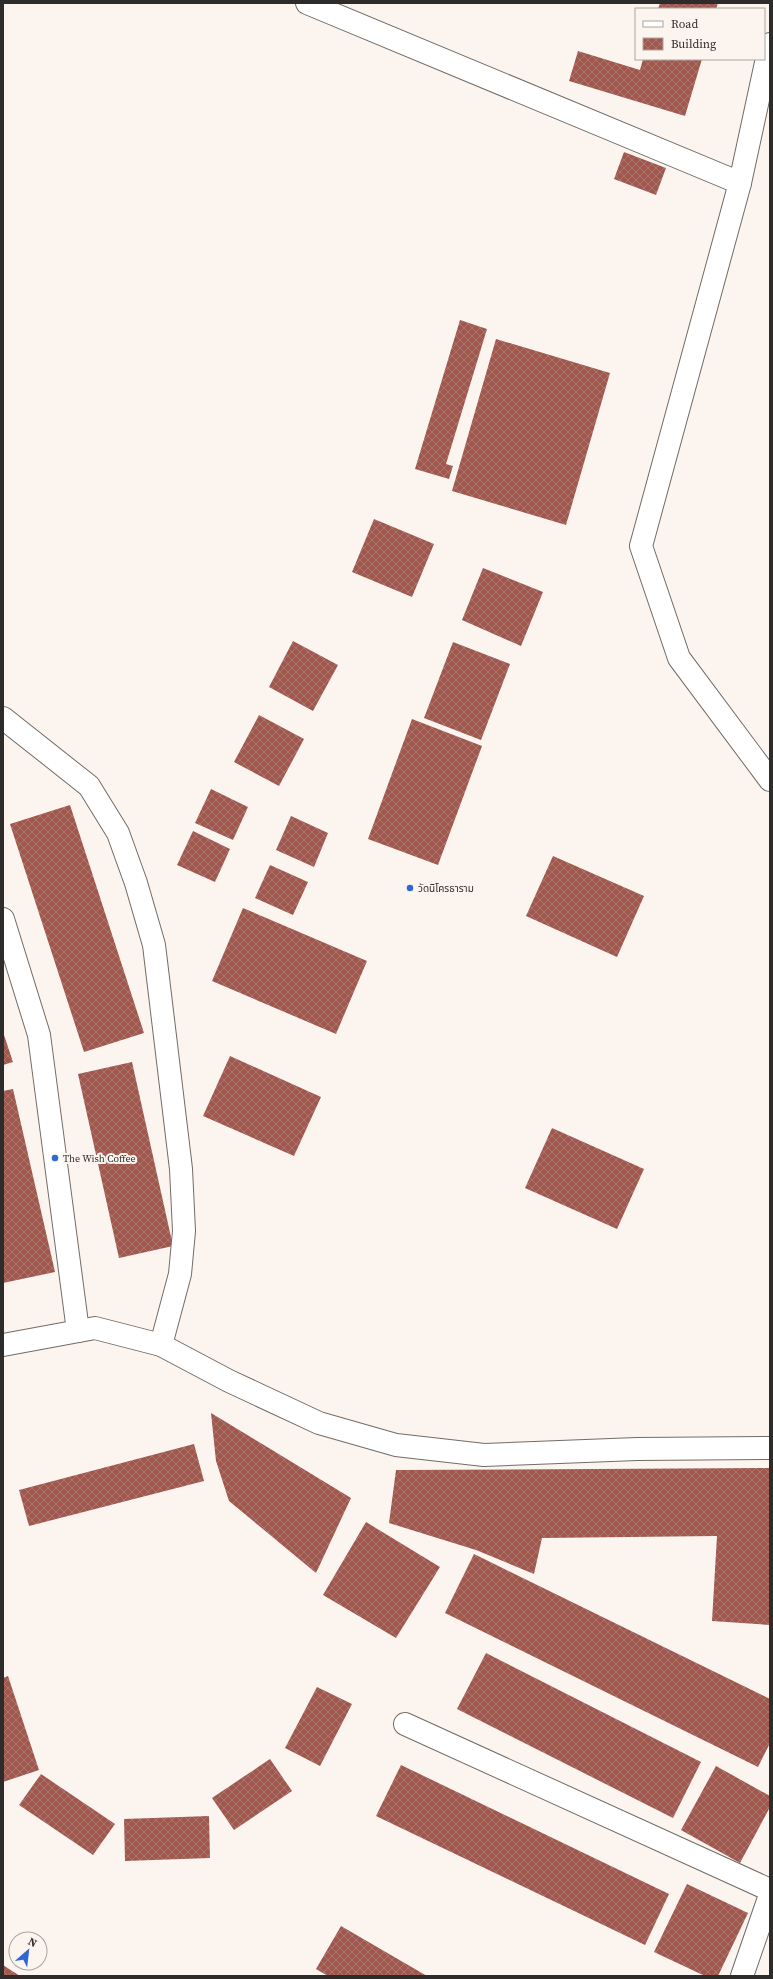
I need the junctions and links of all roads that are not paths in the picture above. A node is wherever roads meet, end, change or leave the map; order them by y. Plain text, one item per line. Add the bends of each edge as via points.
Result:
1 (306, 3) edge
2 (770, 44) edge
3 (740, 183) junction
4 (3, 718) edge
5 (770, 780) edge
6 (3, 919) edge
7 (78, 1331) junction
8 (3, 1345) edge
9 (161, 1345) junction
10 (770, 1448) edge
11 (405, 1724) dead end
12 (770, 1890) edge
13 (770, 1895) edge
14 (742, 1976) edge

1 - 3 street
2 - 3 street
3 - 5 street via 641,546 679,658
4 - 9 street via 89,786 118,833 154,945 181,1169 184,1231 180,1274
6 - 7 street via 39,1035
7 - 8 street
7 - 9 street via 95,1328
9 - 10 street via 229,1381 319,1423 396,1445 484,1454
11 - 12 street
13 - 14 street

